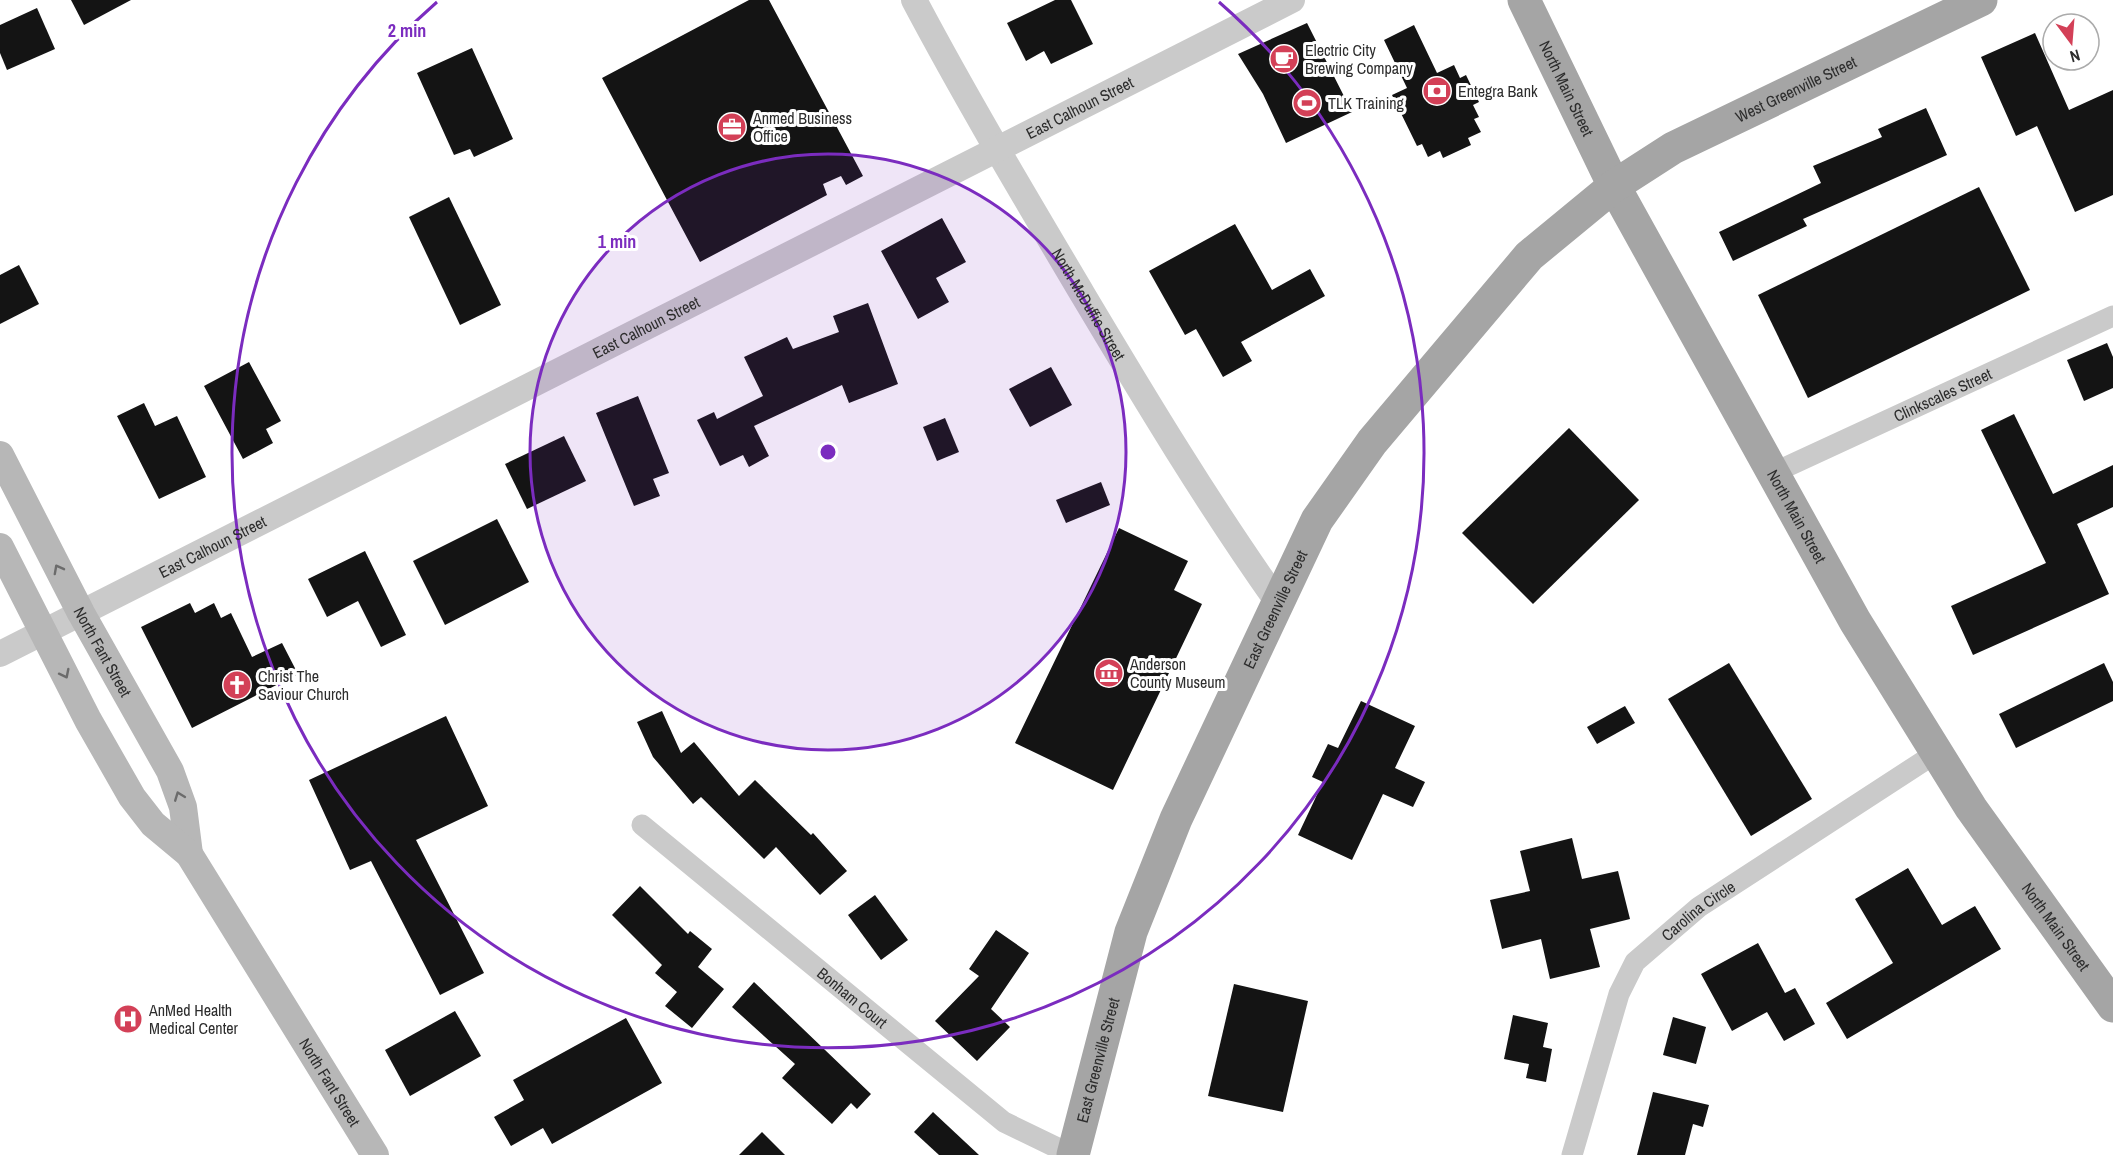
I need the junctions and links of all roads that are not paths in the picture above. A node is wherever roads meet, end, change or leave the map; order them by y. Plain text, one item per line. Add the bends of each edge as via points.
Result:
1 (914, 0) edge
2 (1292, 0) edge
3 (1524, 0) edge
4 (1981, 0) edge
5 (997, 150) junction
6 (1614, 186) junction
7 (2113, 316) edge
8 (0, 454) edge
9 (1772, 474) junction
10 (0, 547) edge
11 (1277, 601) junction
12 (81, 613) junction
13 (43, 632) junction
14 (0, 654) edge
15 (1936, 753) junction
16 (642, 825) dead end
17 (189, 854) junction
18 (2109, 991) edge
19 (375, 1155) edge
20 (1073, 1155) edge
21 (1572, 1155) edge

1 - 5 street, North McDuffie Street
2 - 5 street, East Calhoun Street
3 - 6 main road, North Main Street
4 - 6 main road, West Greenville Street via 1673,148
5 - 11 street, North McDuffie Street via 1167,434
5 - 12 street, East Calhoun Street
6 - 9 main road, North Main Street
6 - 11 main road, East Greenville Street via 1529,256 1372,442 1317,520
7 - 9 street, Clinkscales Street
12 -> 8 main road, North Fant Street
9 - 15 main road, North Main Street
10 - 13 main road, North Fant Street
11 - 20 main road, East Greenville Street via 1176,819 1131,932
12 - 13 street, East Calhoun Street
17 -> 12 main road, North Fant Street via 183,807 170,771
13 - 14 street, East Calhoun Street
13 -> 17 main road, North Fant Street via 132,797 153,824
15 - 18 main road, North Main Street via 1971,808
15 - 21 street, Carolina Circle via 1699,907 1635,962 1619,993
16 - 20 street, Bonham Court via 1004,1122
17 - 19 main road, North Fant Street

